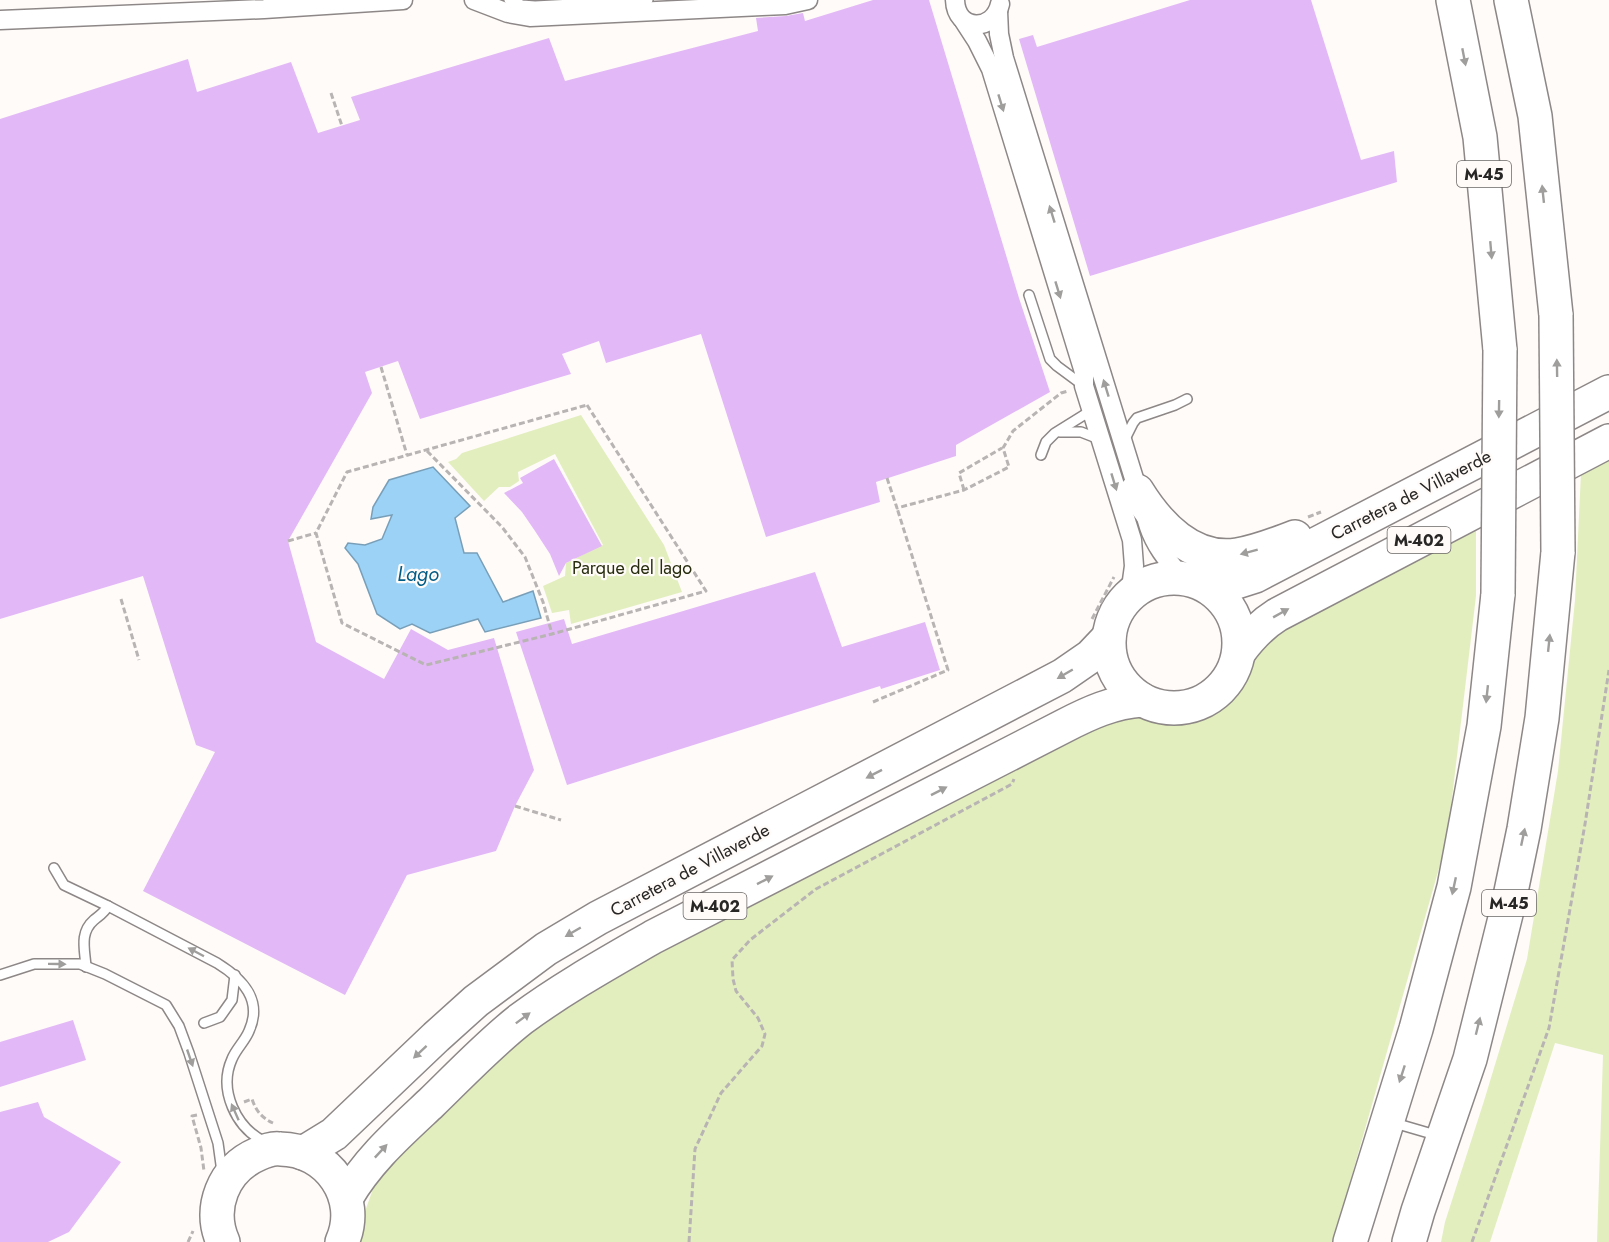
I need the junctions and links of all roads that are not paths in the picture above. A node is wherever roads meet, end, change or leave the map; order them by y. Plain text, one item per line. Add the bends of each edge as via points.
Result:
1 (403, 0) edge
2 (474, 0) edge
3 (509, 0) edge
4 (807, 0) edge
5 (955, 0) edge
6 (1453, 0) edge
7 (1511, 0) edge
8 (653, 2) edge
9 (999, 5) edge
10 (0, 20) edge
11 (964, 21) junction
12 (1029, 295) dead end
13 (1084, 386) junction
14 (1609, 392) edge
15 (1187, 399) dead end
16 (1092, 410) junction
17 (1055, 433) junction
18 (1102, 441) junction
19 (1609, 441) edge
20 (1123, 444) junction
21 (1041, 455) dead end
22 (1137, 491) junction
23 (1385, 509) junction
24 (1197, 583) junction
25 (1130, 595) junction
26 (1109, 637) junction
27 (1239, 652) junction
28 (1142, 700) junction
29 (54, 868) dead end
30 (108, 906) junction
31 (86, 967) junction
32 (0, 975) edge
33 (235, 975) junction
34 (204, 1023) dead end
35 (1470, 1059) junction
36 (1388, 1121) junction
37 (1444, 1137) junction
38 (291, 1151) junction
39 (224, 1186) junction
40 (346, 1198) junction
41 (217, 1236) edge
42 (342, 1242) edge
43 (1350, 1242) edge
44 (1409, 1242) edge
45 (1431, 1242) edge

1 - 10 street
2 - 4 street via 530,17 785,5
3 - 8 lane via 535,6
5 - 11 street via 958,15
6 -> 36 highway, M-45, bridge via 1480,138 1500,350 1497,594 1484,726 1454,888
35 -> 7 highway, M-45, bridge via 1524,829 1542,718 1558,552 1556,315 1535,116
9 - 11 street via 993,19 972,24
20 -> 9 street via 1004,58
11 -> 13 street via 991,69 1084,372
12 - 13 lane via 1050,359
13 - 16 street
14 - 23 highway, Carretera de Villaverde / M-402
15 - 20 lane via 1137,418
16 - 17 lane
16 - 18 street
17 - 18 lane via 1081,432
17 - 21 lane
18 -> 25 street via 1132,540
27 -> 19 highway, M-402 via 1268,620
20 - 22 street
23 -> 22 highway via 1255,550 1220,555 1200,550 1172,534
22 - 24 street via 1152,536 1167,560
23 - 24 highway, Carretera de Villaverde / M-402 via 1255,576 1233,583
24 - 25 highway, M-402 via 1167,578 1151,582
24 - 27 highway via 1228,606 1236,621
25 - 26 highway, M-402 via 1118,611
26 - 28 highway via 1116,669
26 -> 38 highway, Carretera de Villaverde / M-402 via 1091,656 1056,679 598,918 546,949 459,1016 334,1134
27 - 28 highway, M-402 via 1228,680 1203,701 1170,707
40 -> 28 highway, M-402 via 389,1142 505,1033 588,974 1064,726 1102,708
29 - 30 lane via 64,885
30 - 31 lane via 84,936
33 -> 30 lane
32 -> 31 lane via 34,964
31 -> 39 lane via 166,1005 183,1036 203,1095 218,1143
33 - 34 lane via 232,1000 220,1017
38 -> 33 lane via 260,1140 246,1130 234,1112 227,1089 228,1070 253,1015 252,998
35 - 37 highway, M-45
35 - 45 highway
36 - 37 lane
36 - 43 highway, M-45
37 - 44 highway, M-45
38 - 39 highway via 269,1150 250,1158
38 - 40 highway via 314,1158 330,1170
39 - 41 highway via 217,1210
40 - 42 highway via 347,1229

